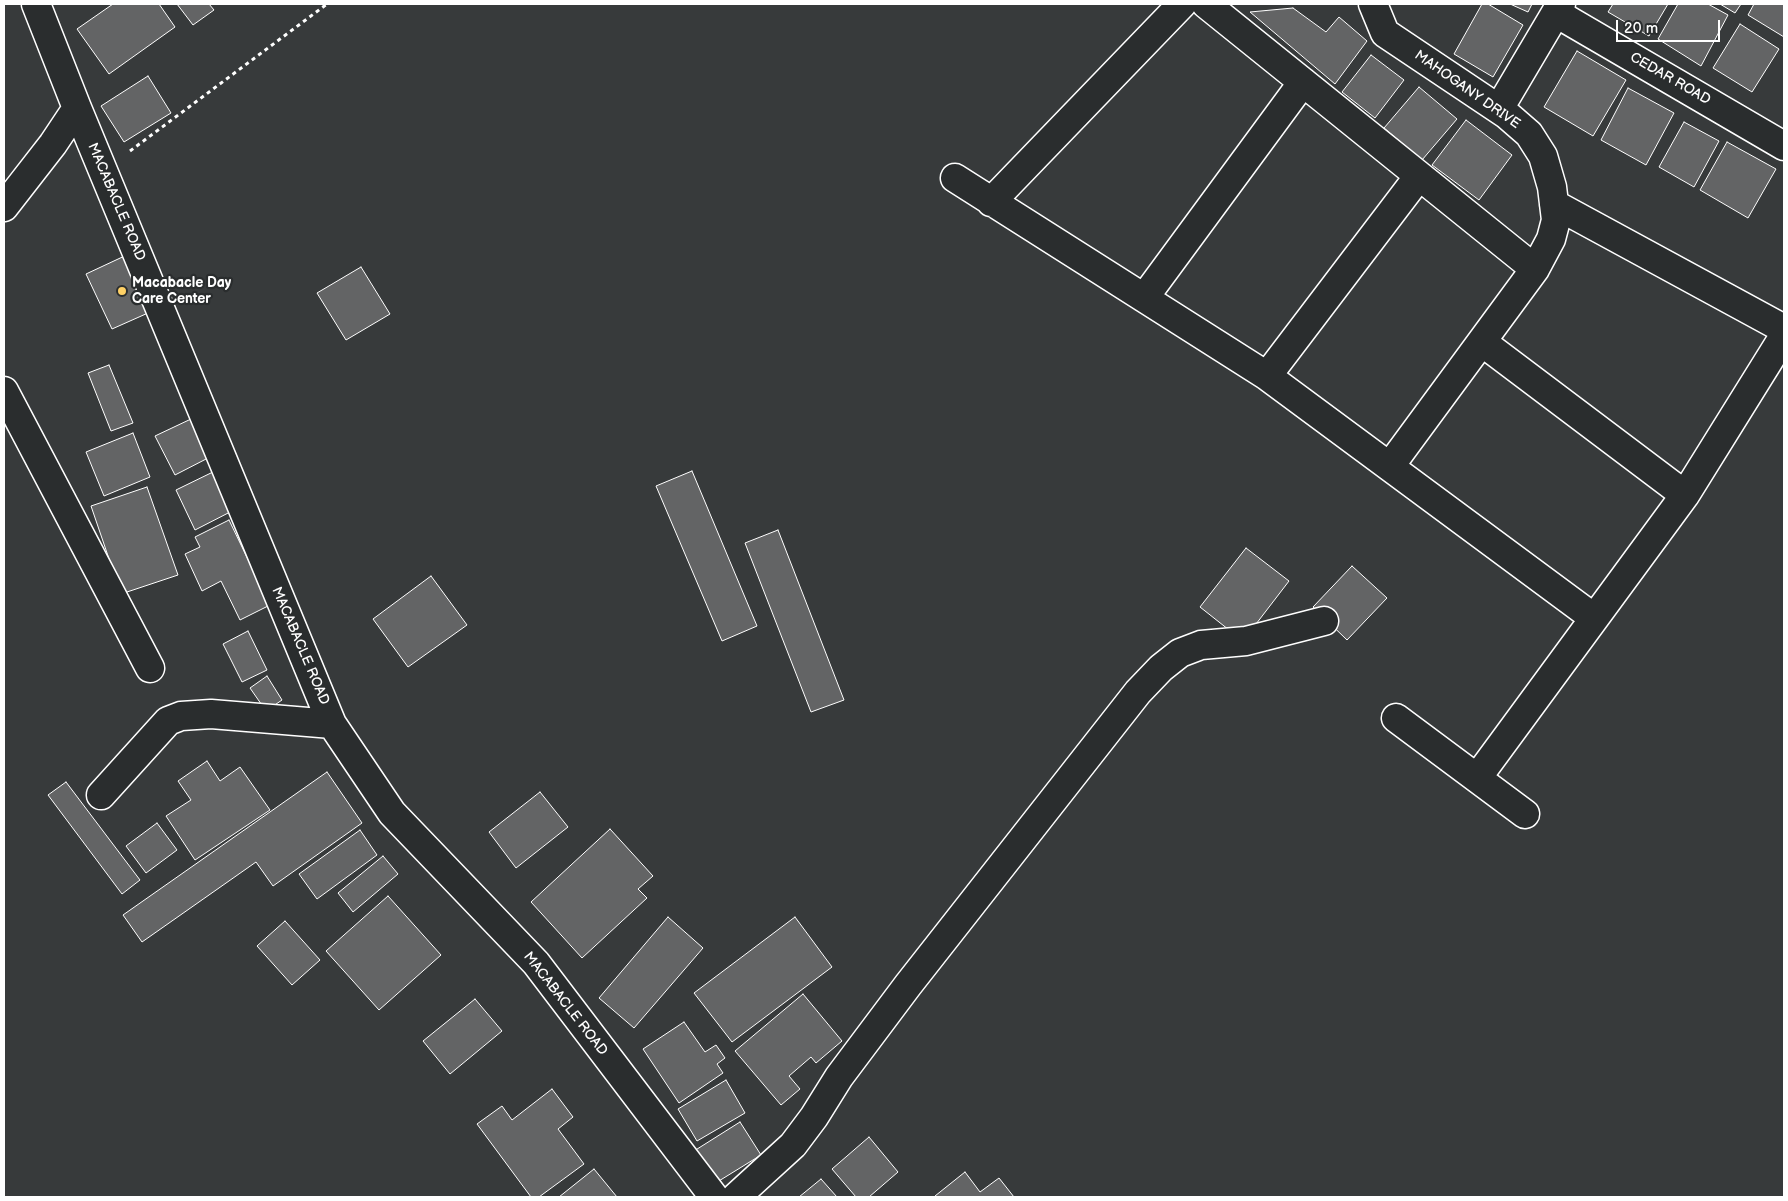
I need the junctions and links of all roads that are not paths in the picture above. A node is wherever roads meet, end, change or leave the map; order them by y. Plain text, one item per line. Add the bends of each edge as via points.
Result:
1 (36, 4) edge
2 (1182, 4) edge
3 (1206, 4) edge
4 (1373, 4) edge
5 (1559, 8) edge
6 (1303, 82) junction
7 (1506, 98) dead end
8 (77, 108) junction
9 (1784, 146) edge
10 (1419, 176) junction
11 (955, 178) dead end
12 (991, 202) junction
13 (1554, 204) junction
14 (4, 207) edge
15 (1535, 269) junction
16 (1144, 298) junction
17 (1784, 329) edge
18 (1784, 336) edge
19 (1482, 342) junction
20 (1267, 376) junction
21 (4, 391) edge
22 (1390, 466) junction
23 (1685, 494) junction
24 (1594, 618) junction
25 (1324, 622) dead end
26 (150, 668) dead end
27 (1396, 718) dead end
28 (332, 724) junction
29 (1477, 778) junction
30 (100, 796) dead end
31 (1525, 814) dead end
32 (714, 1197) edge
33 (736, 1197) edge

1 - 8 street, MACABACLE ROAD
2 - 12 street
3 - 6 street
4 - 13 street, MAHOGANY DRIVE via 1385,33 1506,114 1529,134 1543,156
5 - 7 street, MAHOGANY DRIVE
5 - 9 street, CEDAR ROAD
6 - 10 street
6 - 16 street
8 - 14 street
8 - 28 street, MACABACLE ROAD
10 - 15 street
10 - 20 street
11 - 12 street
12 - 16 street
13 - 15 street, MAHOGANY DRIVE via 1556,220 1551,239
13 - 17 street
15 - 19 street, MAHOGANY DRIVE
16 - 20 street
18 - 23 street
19 - 22 street, MAHOGANY DRIVE
19 - 23 street
20 - 22 street
21 - 26 street
22 - 24 street
23 - 24 street
24 - 29 street
25 - 33 street via 1246,641 1201,645 1180,653 1161,668 1138,692 908,985 839,1076 793,1145
27 - 29 street
28 - 30 street via 211,714 182,716 168,721
28 - 32 street, MACABACLE ROAD via 392,813 536,963
29 - 31 street

